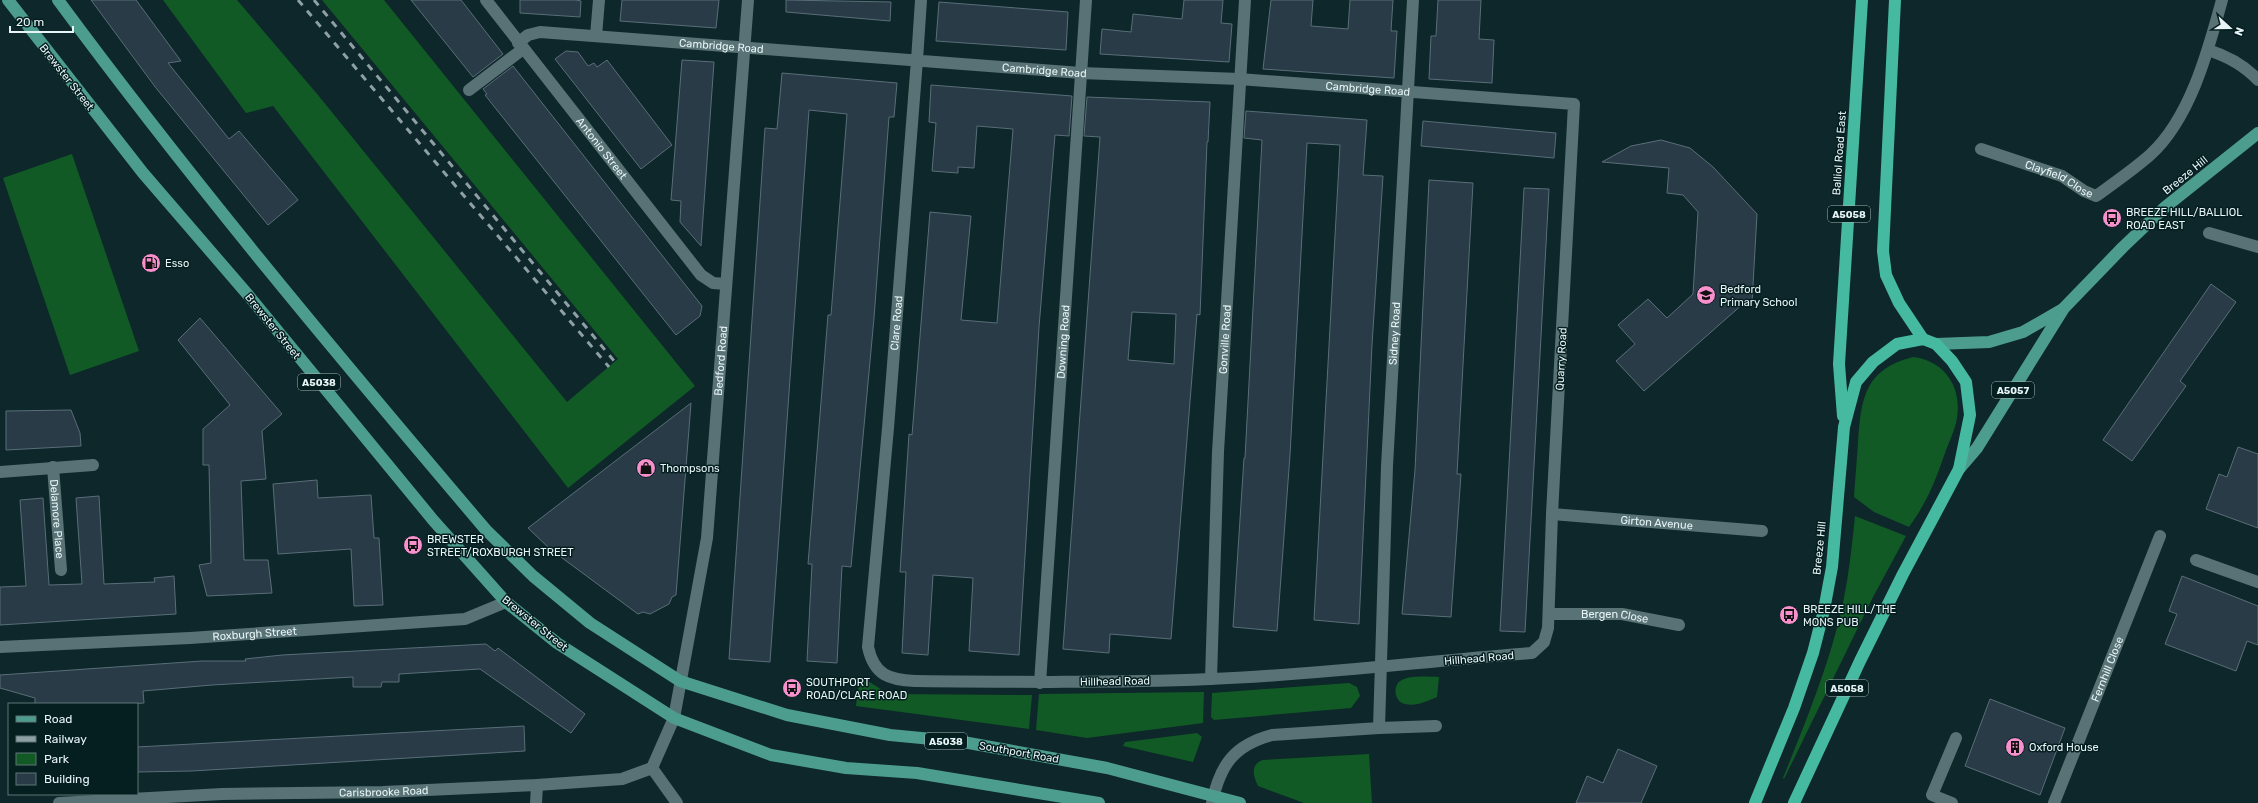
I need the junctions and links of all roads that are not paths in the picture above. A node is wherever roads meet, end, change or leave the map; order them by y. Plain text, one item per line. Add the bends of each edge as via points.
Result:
1 (8, 0) edge
2 (58, 0) edge
3 (486, 0) edge
4 (599, 0) edge
5 (748, 0) edge
6 (921, 0) edge
7 (1086, 0) edge
8 (1245, 0) edge
9 (1413, 0) edge
10 (1862, 0) edge
11 (1895, 0) edge
12 (2222, 0) edge
13 (596, 36) junction
14 (521, 46) junction
15 (744, 48) junction
16 (2208, 50) junction
17 (917, 60) junction
18 (1081, 73) junction
19 (1239, 79) junction
20 (2258, 80) edge
21 (469, 90) dead end
22 (1407, 92) junction
23 (1574, 104) joint
24 (2258, 133) edge
25 (1981, 149) dead end
26 (2209, 233) dead end
27 (2258, 247) edge
28 (726, 284) junction
29 (2064, 308) junction
30 (1923, 340) junction
31 (1936, 344) junction
32 (1844, 427) junction
33 (93, 464) dead end
34 (53, 467) junction
35 (1959, 470) junction
36 (0, 472) edge
37 (1552, 514) junction
38 (1762, 531) dead end
39 (2160, 536) dead end
40 (2196, 560) dead end
41 (61, 570) dead end
42 (2258, 582) edge
43 (506, 602) junction
44 (1549, 614) junction
45 (1680, 624) dead end
46 (0, 647) edge
47 (868, 647) joint
48 (1380, 667) junction
49 (1211, 679) junction
50 (680, 682) junction
51 (1040, 683) junction
52 (674, 718) junction
53 (1436, 726) dead end
54 (1379, 728) junction
55 (1956, 738) dead end
56 (652, 768) junction
57 (537, 785) junction
58 (222, 798) edge
59 (383, 798) edge
60 (1213, 800) edge
61 (73, 802) edge
62 (59, 803) edge
63 (536, 803) edge
64 (677, 803) edge
65 (1099, 803) edge
66 (1240, 803) edge
67 (1754, 803) edge
68 (1794, 803) edge
69 (1952, 803) edge
70 (2054, 803) edge

1 - 43 main road, Brewster Street / A5038 via 143,173 249,296 433,520
2 - 50 main road, A5038 via 195,182 486,530 533,576 590,623
3 - 14 street, Antonio Street
4 - 13 street
5 - 15 street, Bedford Road
6 - 17 street, Clare Road
7 - 18 street, Downing Road
8 - 19 street, Gonville Road
9 - 22 street, Sidney Road
10 - 32 highway, Balliol Road East / A5058 via 1839,364
11 - 30 highway, A5058 via 1883,251 1886,275 1899,303
12 - 16 street
13 - 14 street, Cambridge Road via 540,32 528,35
13 - 15 street, Cambridge Road
14 - 21 street, Cambridge Road
14 - 28 street, Antonio Street via 701,275 713,283
15 - 17 street, Cambridge Road
15 - 28 street, Bedford Road
16 - 20 street via 2225,55 2251,72
16 - 25 street, Clayfield Close via 2179,119 2150,155 2096,196 2062,176
17 - 18 street, Cambridge Road
17 - 47 street, Clare Road
18 - 19 street, Cambridge Road
18 - 51 street, Downing Road
19 - 22 street, Cambridge Road
19 - 49 street, Gonville Road via 1218,452
22 - 23 street, Cambridge Road
22 - 48 street, Sidney Road via 1387,466
23 - 37 street, Quarry Road
24 - 29 main road, Breeze Hill / A5057 via 2164,208 2123,246
26 - 27 street
28 - 50 street, Bedford Road via 707,538
29 - 31 main road, Breeze Hill / A5057 via 2022,332 1989,342
29 - 35 main road, Breeze Hill / A5057 via 1977,448
30 - 31 highway, Breeze Hill / A5058
30 - 32 highway, Breeze Hill / A5058 via 1897,344 1873,362 1856,382
31 - 35 highway, Breeze Hill / A5058 via 1952,361 1966,382 1970,415
32 - 67 highway, Breeze Hill / A5058 via 1832,567 1824,610 1794,708
33 - 34 street
34 - 36 street
34 - 41 street, Delamore Place
35 - 68 highway, Breeze Hill / A5058 via 1860,661
37 - 38 street, Girton Avenue
37 - 44 street, Quarry Road
39 - 70 street, Fernhill Close
40 - 42 street
43 - 46 street, Roxburgh Street via 465,619 190,638
43 - 52 main road, Brewster Street / A5038 via 557,643
44 - 45 street, Bergen Close via 1622,614
44 - 48 street, Hillhead Road via 1544,642 1532,653
47 - 51 street, Hillhead Road via 876,666 887,677 895,680
48 - 49 street, Hillhead Road
48 - 54 street
49 - 51 street, Hillhead Road
50 - 52 street, Bedford Road
50 - 60 main road, Southport Road / A5038 via 788,715 890,735 963,742 1107,768
52 - 56 street
52 - 65 main road, A5038 via 771,755 846,768 917,773
53 - 54 street
54 - 60 street via 1272,735 1255,740 1234,752 1226,764
55 - 69 street via 1932,795
56 - 57 street, Carisbrooke Road via 622,779
56 - 64 street
57 - 59 street, Carisbrooke Road
57 - 63 street
58 - 59 street, Carisbrooke Road
58 - 61 street, Carisbrooke Road
60 - 66 main road, Southport Road / A5038
61 - 62 street, Carisbrooke Road

